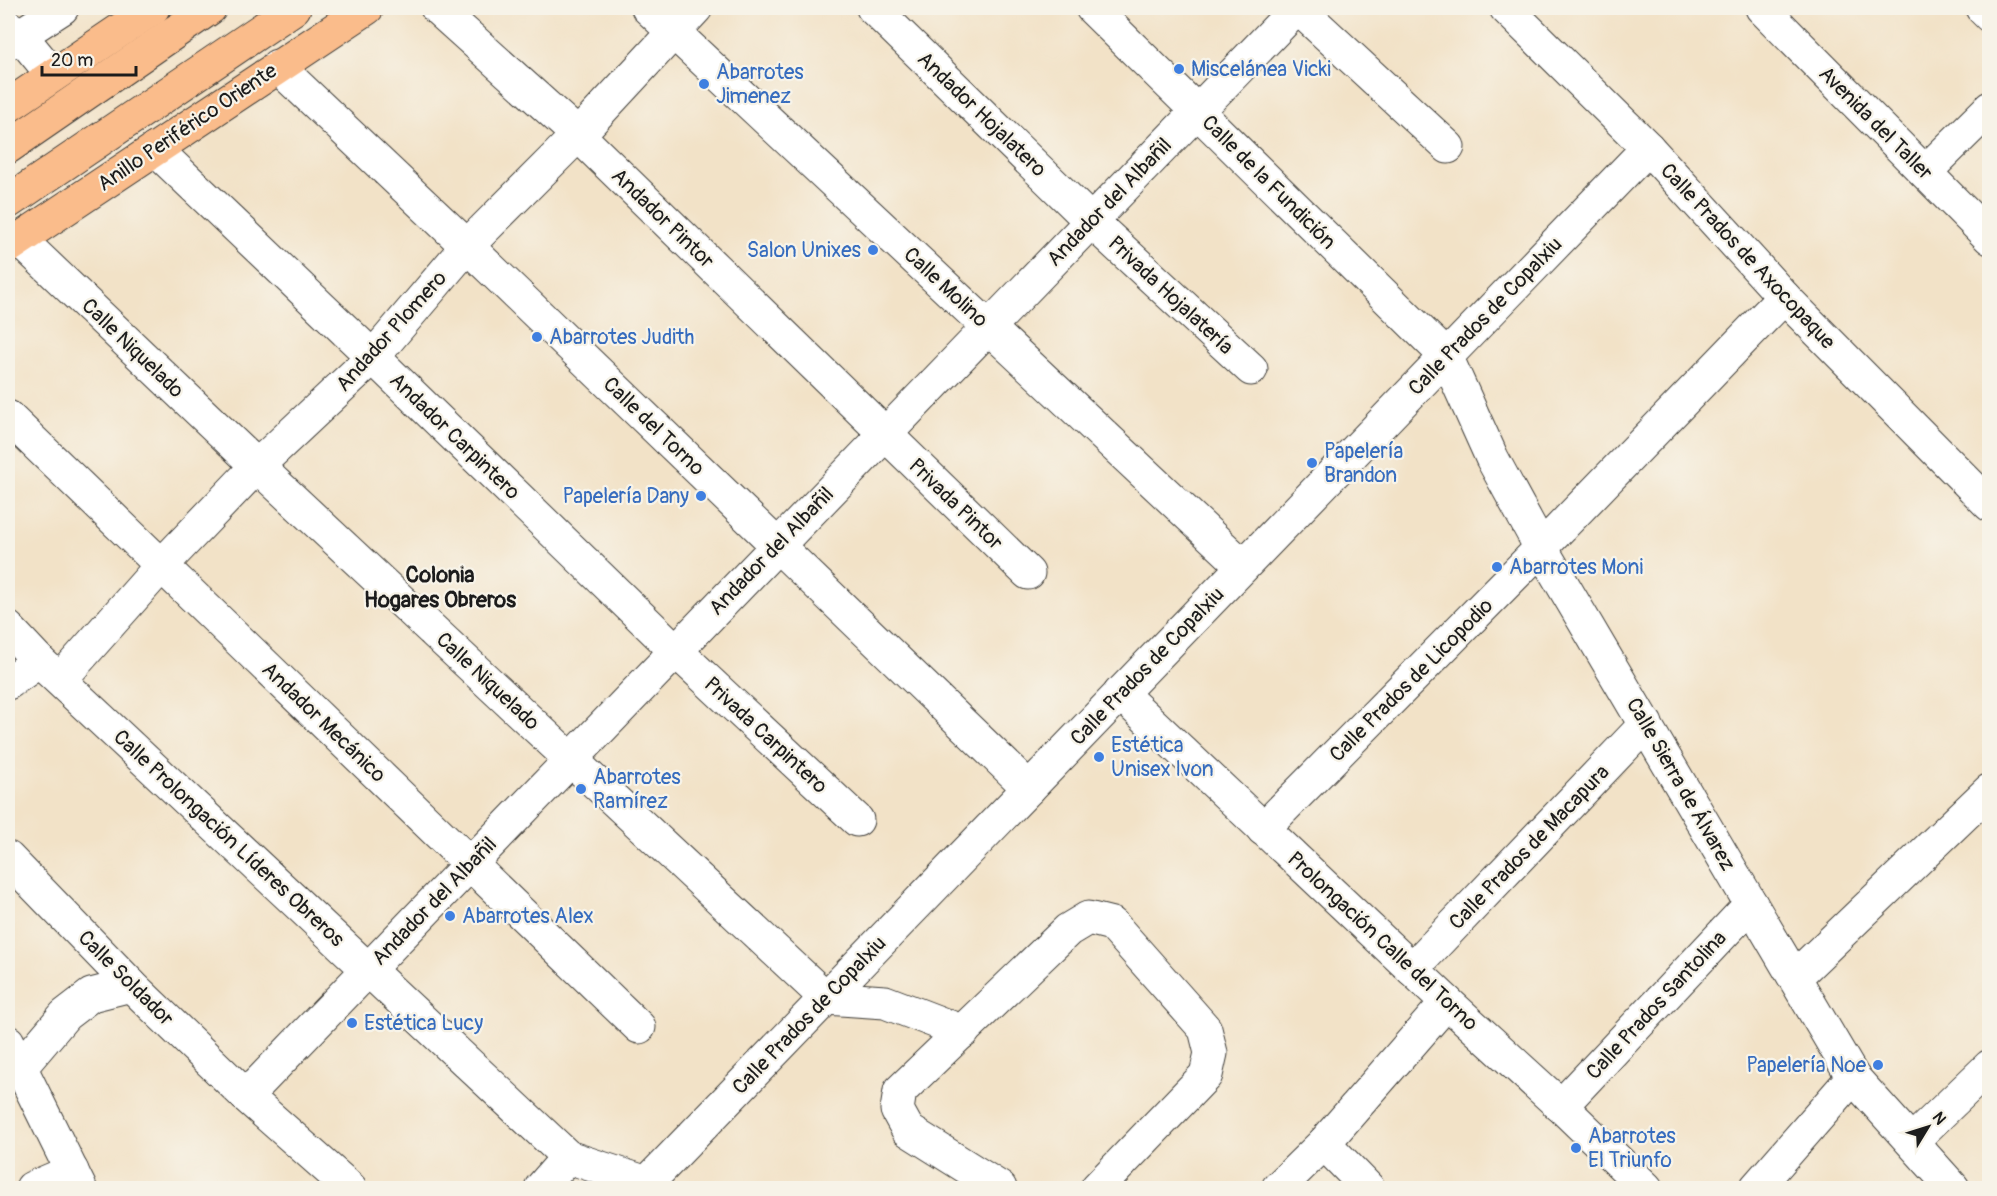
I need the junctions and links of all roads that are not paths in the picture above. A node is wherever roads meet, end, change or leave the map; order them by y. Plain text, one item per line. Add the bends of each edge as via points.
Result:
1 (62, 8) edge
2 (153, 8) edge
3 (210, 8) edge
4 (294, 8) edge
5 (367, 8) edge
6 (437, 8) edge
7 (648, 8) edge
8 (696, 8) edge
9 (873, 8) edge
10 (1092, 8) edge
11 (1298, 8) edge
12 (1506, 8) edge
13 (1762, 8) edge
14 (1982, 8) edge
15 (1989, 16) edge
16 (674, 31) junction
17 (12, 35) edge
18 (277, 66) junction
19 (52, 75) junction
20 (8, 106) edge
21 (1989, 108) edge
22 (1197, 111) junction
23 (578, 135) junction
24 (8, 147) edge
25 (1448, 147) dead end
26 (154, 148) junction
27 (1647, 148) junction
28 (1925, 172) junction
29 (8, 202) edge
30 (1091, 221) junction
31 (1989, 238) edge
32 (13, 243) edge
33 (467, 246) junction
34 (1784, 297) junction
35 (988, 327) junction
36 (1446, 356) junction
37 (373, 357) junction
38 (1251, 369) dead end
39 (8, 417) edge
40 (884, 435) junction
41 (257, 466) junction
42 (1989, 505) edge
43 (778, 545) junction
44 (1542, 548) junction
45 (162, 565) junction
46 (1243, 566) junction
47 (1028, 573) dead end
48 (8, 628) edge
49 (675, 650) junction
50 (50, 670) junction
51 (8, 683) edge
52 (1120, 693) junction
53 (1646, 724) junction
54 (571, 759) junction
55 (1029, 788) junction
56 (1989, 790) edge
57 (857, 820) dead end
58 (1263, 829) junction
59 (8, 858) edge
60 (470, 863) junction
61 (1751, 904) junction
62 (369, 969) junction
63 (1412, 969) junction
64 (1795, 976) junction
65 (131, 985) junction
66 (826, 998) junction
67 (1447, 1002) junction
68 (639, 1027) dead end
69 (963, 1032) junction
70 (14, 1055) edge
71 (1989, 1066) edge
72 (1853, 1077) junction
73 (246, 1096) junction
74 (1561, 1106) junction
75 (1912, 1142) junction
76 (1324, 1143) junction
77 (568, 1157) junction
78 (76, 1180) edge
79 (1106, 1185) edge
80 (650, 1186) edge
81 (32, 1188) edge
82 (350, 1188) edge
83 (541, 1188) edge
84 (1000, 1188) edge
85 (1278, 1188) edge
86 (1368, 1188) edge
87 (1646, 1188) edge
88 (1756, 1188) edge
89 (1953, 1188) edge

1 - 17 street
2 - 19 main road
3 - 24 main road
4 - 29 main road, Anillo Periférico Oriente
5 - 18 main road, Anillo Periférico Oriente
6 - 23 street, Andador Pintor
7 - 16 street, Calle Molino
8 - 16 street, Andador Plomero
9 - 30 street, Andador Hojalatero
10 - 22 street, Calle de la Fundición
11 - 22 street, Andador del Albañil
11 - 25 street
12 - 27 street, Calle Prados de Axocopaque
13 - 28 street, Avenida del Taller
14 - 15 street
16 - 23 street, Andador Plomero
16 - 35 street, Calle Molino
17 - 19 street
18 - 26 main road, Anillo Periférico Oriente
18 - 33 street, Calle del Torno
19 - 20 main road
21 - 28 street
22 - 30 street, Andador del Albañil
22 - 36 street, Calle de la Fundición
23 - 33 street, Andador Plomero
23 - 40 street, Andador Pintor
26 - 32 main road, Anillo Periférico Oriente
26 - 37 street, Andador Carpintero
27 - 34 street, Calle Prados de Axocopaque
27 - 36 street, Calle Prados de Copalxiu
28 - 31 street, Avenida del Taller
30 - 35 street, Andador del Albañil
30 - 38 street, Privada Hojalatería
32 - 41 street, Calle Niquelado
33 - 37 street, Andador Plomero
33 - 43 street, Calle del Torno
34 - 42 street, Calle Prados de Axocopaque
34 - 44 street, Calle Prados de Licopodio
35 - 40 street, Andador del Albañil
35 - 46 street, Calle Molino
36 - 44 street, Calle Sierra de Álvarez via 1492,458
36 - 46 street, Calle Prados de Copalxiu
37 - 41 street, Andador Plomero
37 - 49 street, Andador Carpintero
39 - 45 street, Andador Mecánico
40 - 43 street, Andador del Albañil
40 - 47 street, Privada Pintor
41 - 45 street, Andador Plomero
41 - 54 street, Calle Niquelado
43 - 49 street, Andador del Albañil
43 - 55 street, Calle del Torno
44 - 53 street, Calle Sierra de Álvarez
44 - 58 street, Calle Prados de Licopodio
45 - 50 street, Andador Plomero
45 - 60 street, Andador Mecánico
46 - 52 street, Calle Prados de Copalxiu
48 - 50 street, Calle Prolongación Líderes Obreros
49 - 54 street, Andador del Albañil
49 - 57 street, Privada Carpintero
50 - 51 street, Andador Plomero
50 - 62 street, Calle Prolongación Líderes Obreros
52 - 55 street, Calle Prados de Copalxiu
52 - 58 street, Prolongación Calle del Torno
53 - 61 street, Calle Sierra de Álvarez
53 - 63 street, Calle Prados de Macapura
54 - 60 street, Andador del Albañil
54 - 66 street, Calle Niquelado
55 - 66 street, Calle Prados de Copalxiu
56 - 64 street
58 - 63 street, Prolongación Calle del Torno
59 - 65 street, Calle Soldador
60 - 62 street, Andador del Albañil
60 - 68 street, Andador Mecánico
61 - 64 street, Calle Sierra de Álvarez
61 - 74 street, Calle Prados Santolina
62 - 73 street, Andador del Albañil
62 - 77 street, Calle Prolongación Líderes Obreros
63 - 67 street, Prolongación Calle del Torno
64 - 72 street, Calle Sierra de Álvarez
65 - 70 street via 91,995
65 - 73 street, Calle Soldador
66 - 69 street via 885,1002
66 - 80 street, Calle Prados de Copalxiu
67 - 74 street, Prolongación Calle del Torno
67 - 76 street
69 - 79 street via 1068,930 1088,918 1112,924 1205,1029 1211,1053 1206,1075
69 - 84 street via 900,1091 897,1110 908,1130
70 - 78 street
71 - 75 street
72 - 75 street, Calle Sierra de Álvarez
72 - 88 street
73 - 82 street, Calle Soldador
74 - 87 street, Prolongación Calle del Torno
75 - 89 street, Calle Sierra de Álvarez
76 - 85 street
76 - 86 street
77 - 80 street, Calle Prolongación Líderes Obreros
77 - 83 street
78 - 81 street

